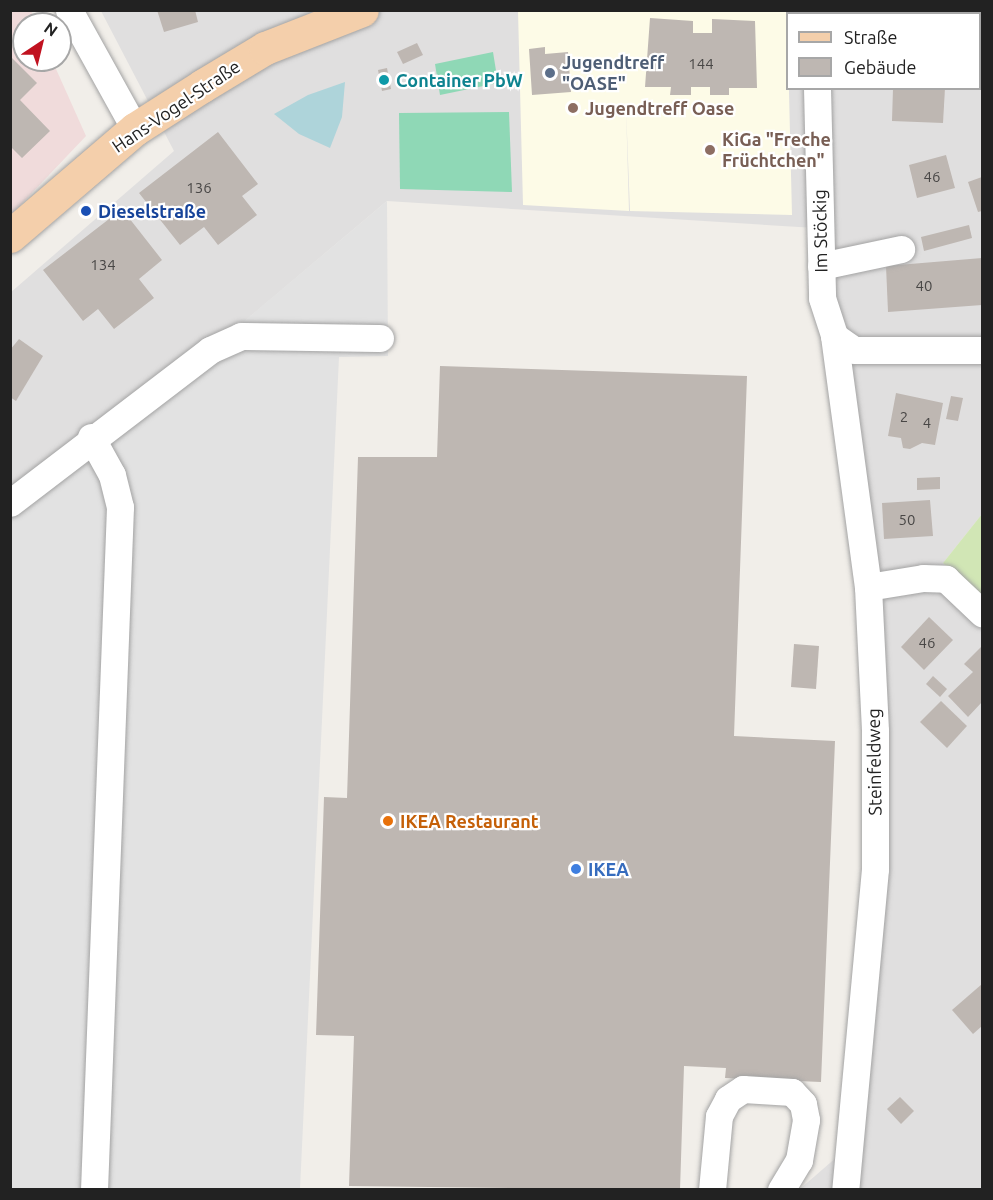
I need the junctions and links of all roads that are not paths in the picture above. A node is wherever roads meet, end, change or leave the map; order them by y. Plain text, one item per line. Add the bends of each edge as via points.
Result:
1 (69, 10) edge
2 (350, 12) edge
3 (817, 90) edge
4 (135, 129) junction
5 (10, 236) edge
6 (901, 249) dead end
7 (821, 266) junction
8 (834, 336) junction
9 (380, 338) dead end
10 (982, 350) edge
11 (92, 437) junction
12 (10, 503) edge
13 (868, 587) junction
14 (982, 613) edge
15 (94, 1190) edge
16 (712, 1190) edge
17 (781, 1190) edge
18 (845, 1190) edge

1 - 4 street
2 - 4 main road, Hans-Vogel-Straße via 265,48
3 - 7 street, Im Stöckig
4 - 5 main road, Hans-Vogel-Straße
6 - 7 street
7 - 8 street, Im Stöckig via 822,298
8 - 10 street via 854,350
8 - 13 street, Steinfeldweg
9 - 11 street via 241,336 210,350
11 - 12 street
11 - 15 street via 112,476 120,507
13 - 14 street via 923,578 946,579
13 - 18 street, Steinfeldweg via 875,731 875,868
16 - 17 street via 719,1116 728,1099 743,1089 792,1092 804,1104 806,1120 799,1160

